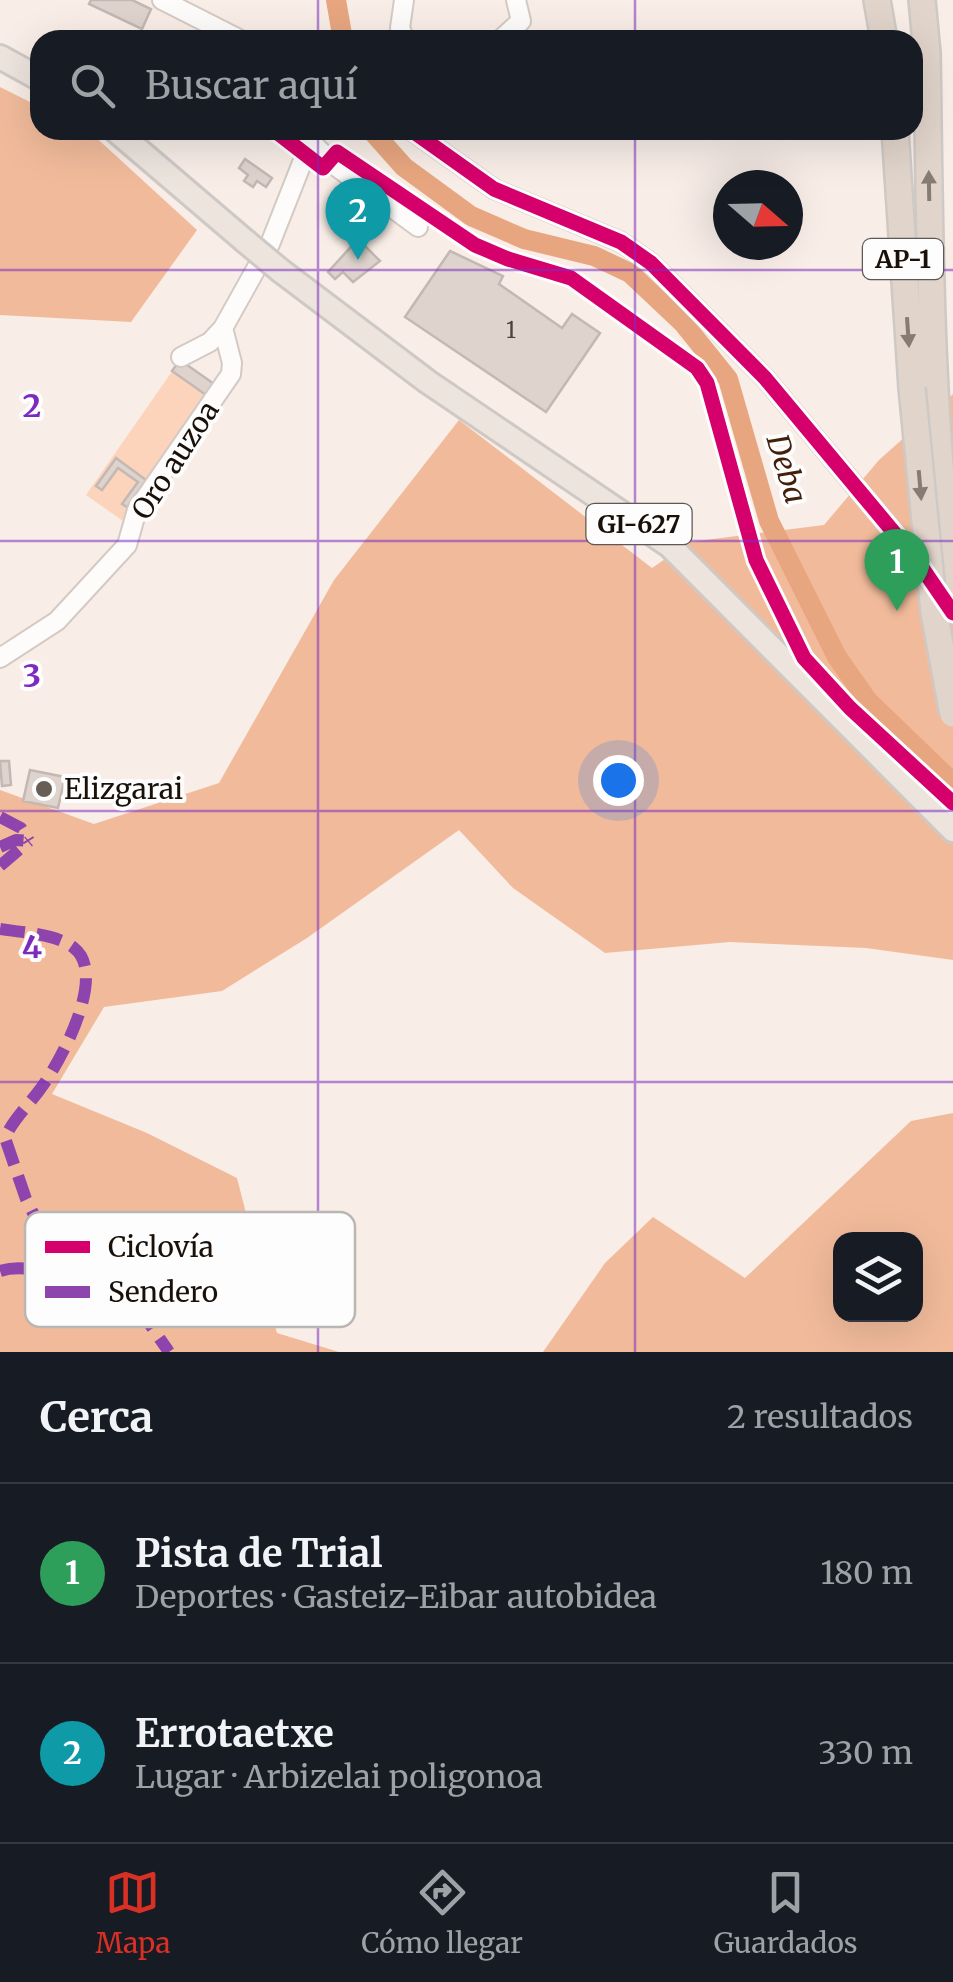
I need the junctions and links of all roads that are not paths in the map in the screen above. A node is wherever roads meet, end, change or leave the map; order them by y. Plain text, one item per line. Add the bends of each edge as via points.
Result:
1 (162, 0) edge
2 (404, 0) edge
3 (516, 0) edge
4 (877, 0) edge
5 (922, 0) edge
6 (221, 30) edge
7 (401, 30) edge
8 (511, 30) edge
9 (882, 30) edge
10 (0, 57) edge
11 (30, 74) edge
12 (127, 140) edge
13 (311, 140) edge
14 (316, 140) edge
15 (425, 140) edge
16 (895, 140) edge
17 (418, 228) dead end
18 (223, 328) junction
19 (181, 357) dead end
20 (924, 388) junction
21 (953, 589) edge
22 (953, 613) edge
23 (0, 658) edge
24 (953, 714) edge
25 (953, 830) edge

1 - 6 street
2 - 7 street
3 - 8 street via 521,21
4 - 9 highway
20 -> 5 highway, AP-1
10 - 11 main road
12 - 25 main road, GI-627, bridge via 428,382 670,546
13 - 18 street via 270,244
14 - 17 street via 338,168
15 - 22 street via 494,190 622,242 651,263 765,378 916,558
16 -> 20 highway, AP-1
18 - 19 street
18 - 23 street, Oro auzoa via 230,374 138,510 127,545 57,620
20 - 21 highway, AP-1
20 -> 24 highway, AP-1, bridge via 934,612

